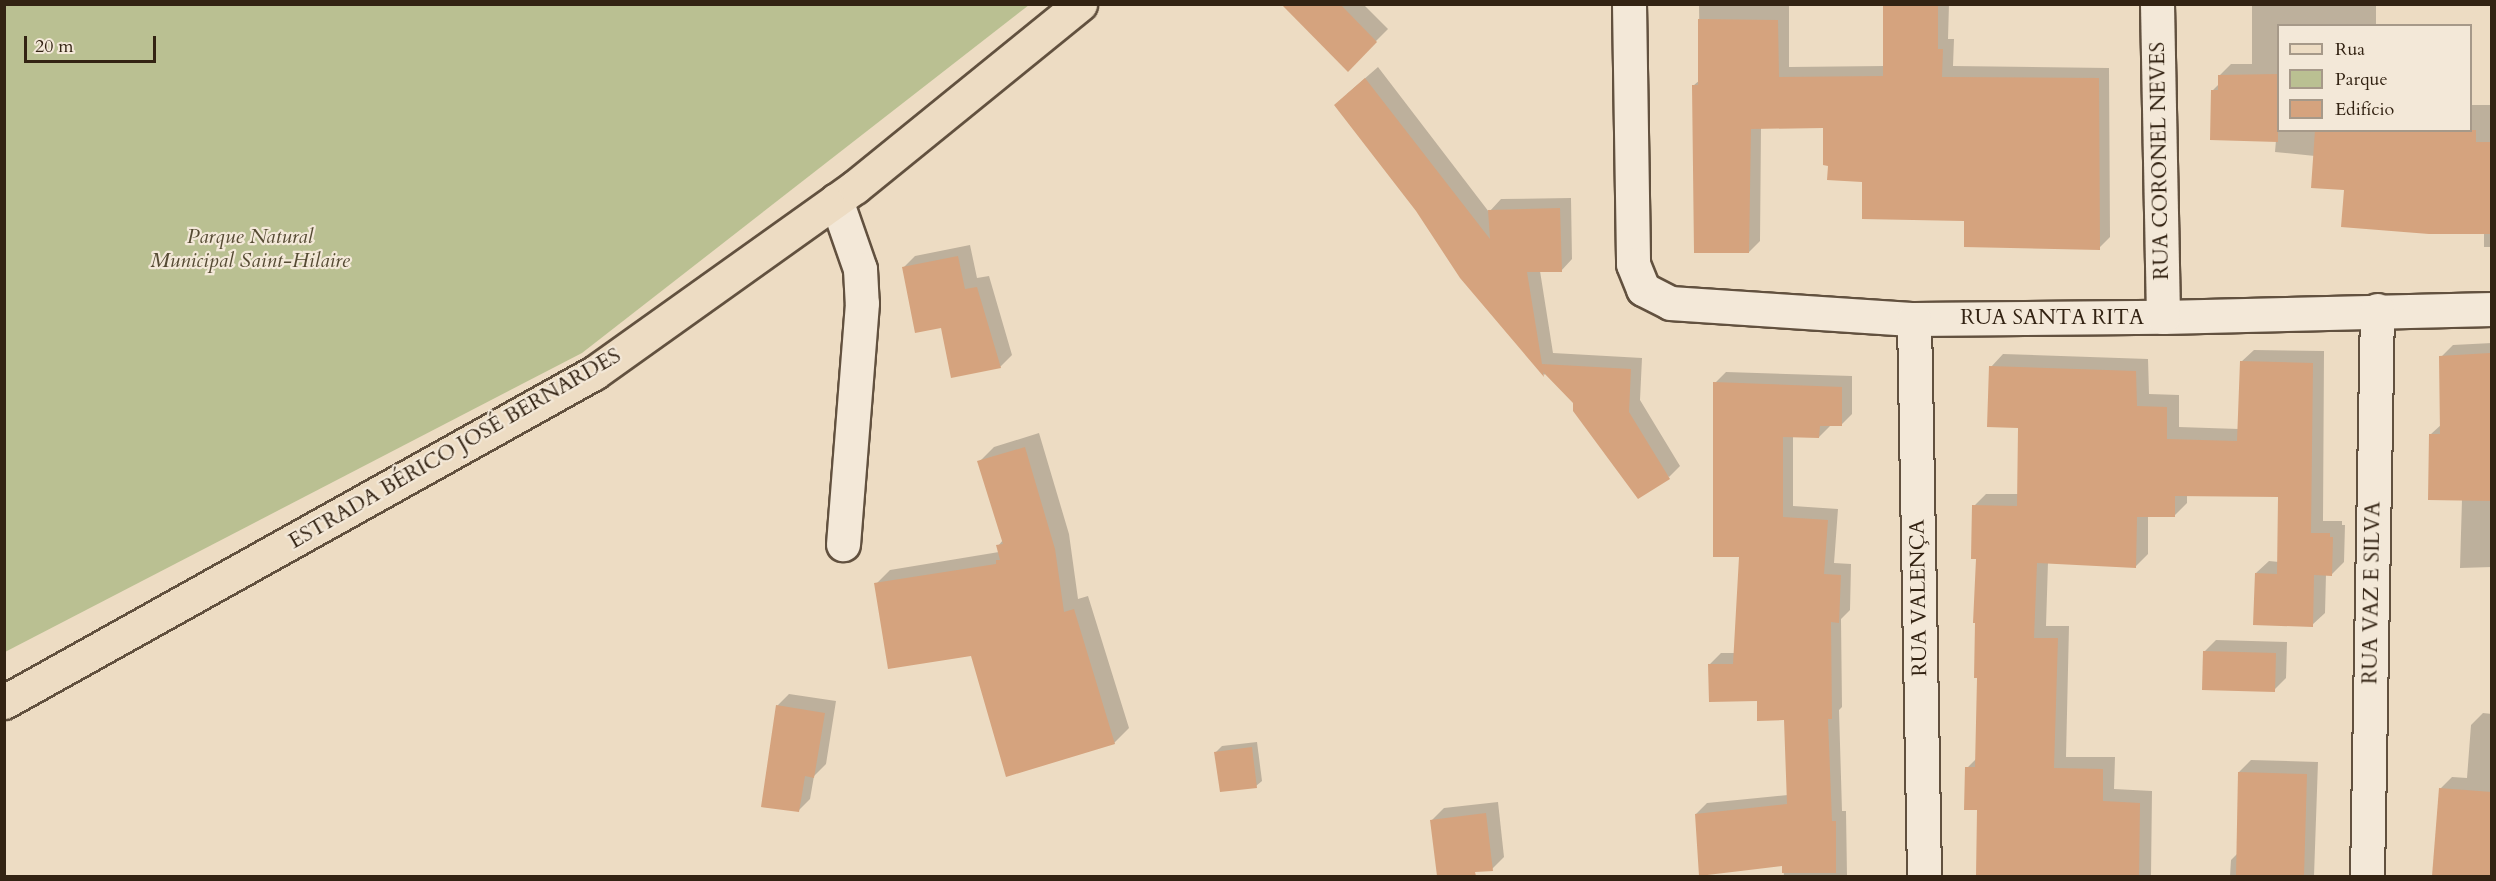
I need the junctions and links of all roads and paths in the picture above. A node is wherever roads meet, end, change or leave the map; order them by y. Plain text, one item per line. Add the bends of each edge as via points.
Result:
1 (1080, 4) edge
2 (1629, 4) edge
3 (2157, 4) edge
4 (836, 200) junction
5 (2492, 309) edge
6 (2378, 310) junction
7 (2163, 317) junction
8 (1914, 319) junction
9 (843, 544) dead end
10 (4, 702) edge
11 (1924, 876) edge
12 (2367, 876) edge

1 - 4 main road, ESTRADA BÉRICO JOSÉ BERNARDES
2 - 8 street, RUA SANTA RITA via 1633,264 1643,289 1670,303
3 - 7 street, RUA CORONEL NEVES
4 - 9 street via 860,269 862,303
4 - 10 main road, ESTRADA BÉRICO JOSÉ BERNARDES via 594,373
5 - 6 street, RUA SANTA RITA
6 - 7 street, RUA SANTA RITA
6 - 12 street, RUA VAZ E SILVA
7 - 8 street, RUA SANTA RITA
8 - 11 street, RUA VALENÇA

